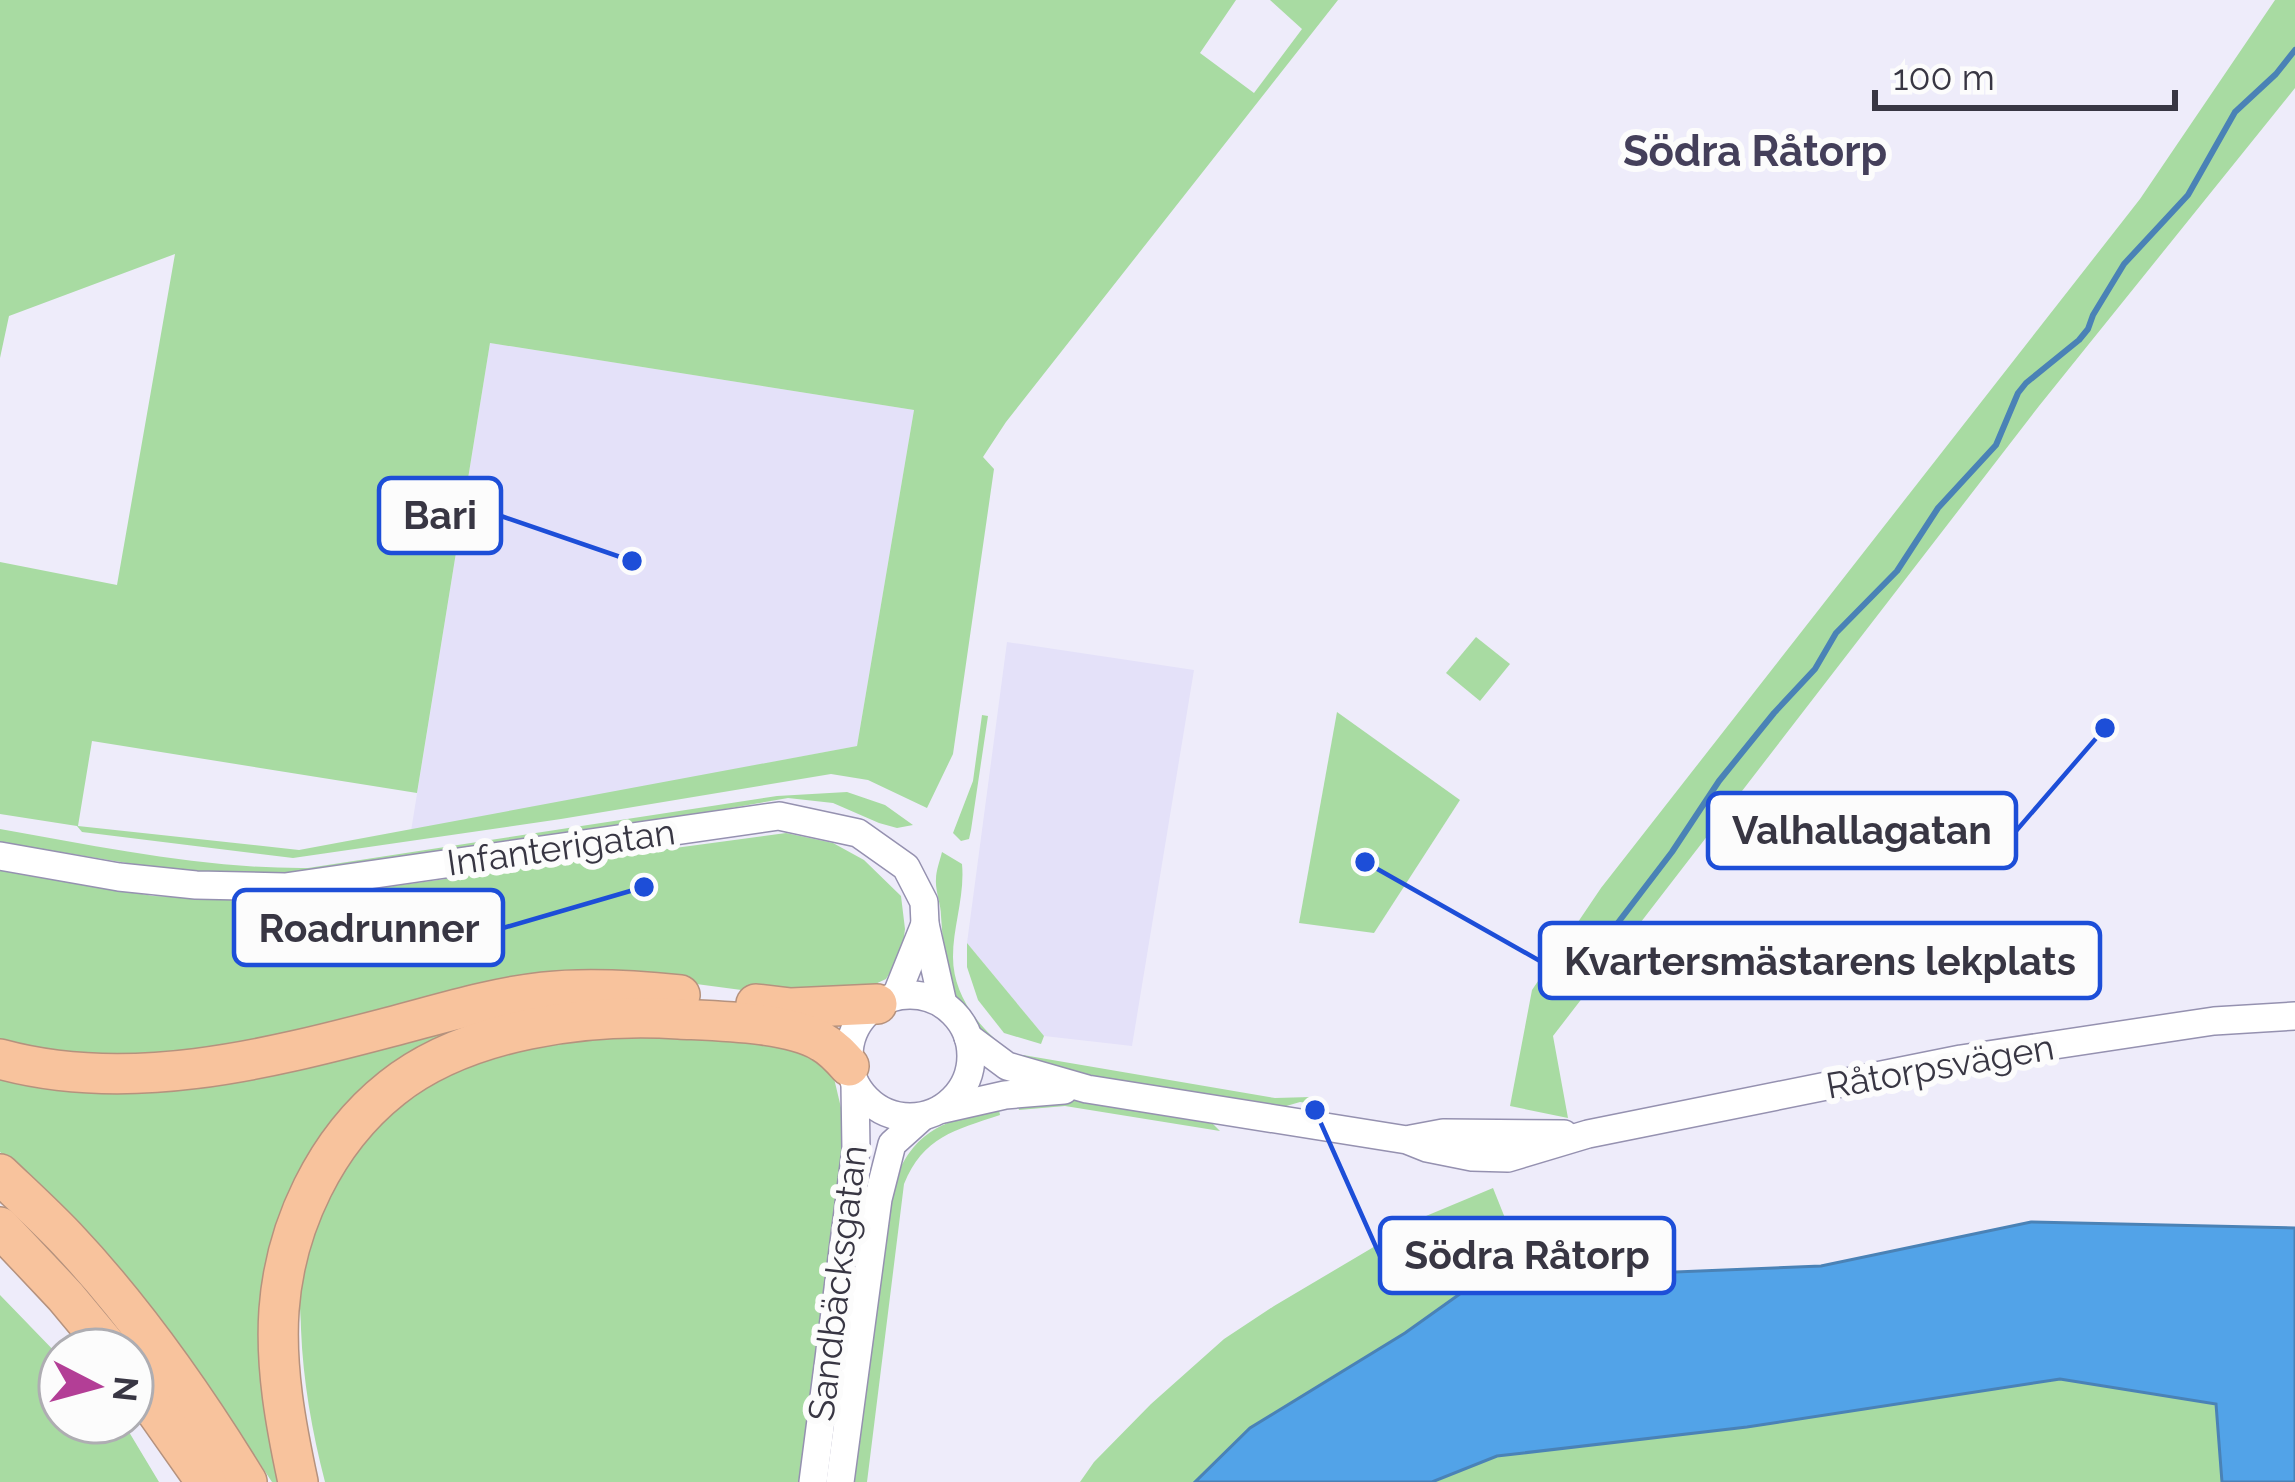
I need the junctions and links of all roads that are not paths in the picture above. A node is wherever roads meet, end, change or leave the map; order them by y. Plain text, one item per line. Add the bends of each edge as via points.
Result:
1 (0, 856) edge
2 (925, 924) junction
3 (886, 1000) junction
4 (943, 1004) junction
5 (2295, 1016) edge
6 (968, 1037) junction
7 (0, 1059) edge
8 (852, 1075) junction
9 (1087, 1089) junction
10 (931, 1113) junction
11 (0, 1174) edge
12 (0, 1227) edge
13 (0, 1254) edge
14 (65, 1296) junction
15 (90, 1326) edge
16 (156, 1411) edge
17 (206, 1482) edge
18 (247, 1482) edge
19 (298, 1482) edge
20 (813, 1482) edge
21 (840, 1482) edge

1 - 2 street, Infanterigatan via 119,877 285,887 779,816 858,833 906,867 924,902
2 - 3 street
2 - 4 street, Infanterigatan
3 - 4 street via 912,995
3 - 7 highway via 791,1008 597,988 538,992 204,1067 100,1073
3 - 8 street via 854,1031
4 - 6 street
5 - 9 street, Råtorpsvägen via 1961,1059 1508,1158
6 - 9 street via 1007,1066
6 - 10 street via 967,1078
8 - 10 street via 883,1112
8 - 19 highway via 833,1049 786,1030 604,1018 480,1043 392,1088 320,1172 284,1270 278,1347
8 - 20 street, Sandbäcksgatan via 856,1150
9 - 10 street via 1005,1095
10 - 21 street, Sandbäcksgatan via 892,1144 878,1199
11 - 18 highway via 68,1240 146,1335
12 - 14 highway
13 - 14 highway
14 - 15 highway
16 - 17 highway

